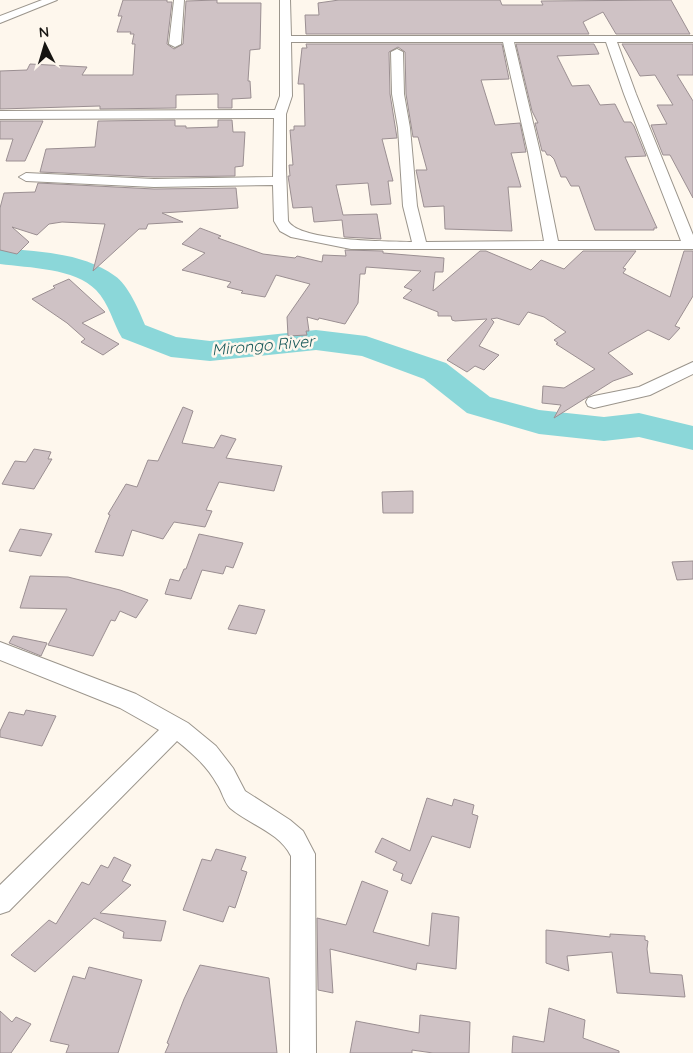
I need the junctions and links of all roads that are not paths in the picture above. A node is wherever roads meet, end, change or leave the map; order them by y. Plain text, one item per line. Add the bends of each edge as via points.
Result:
1 (52, 0) edge
2 (178, 0) edge
3 (285, 0) edge
4 (0, 20) edge
5 (693, 39) edge
6 (285, 40) junction
7 (508, 40) junction
8 (611, 40) junction
9 (175, 44) dead end
10 (397, 52) dead end
11 (280, 114) junction
12 (0, 115) edge
13 (26, 177) dead end
14 (280, 181) junction
15 (691, 245) edge
16 (420, 246) junction
17 (552, 246) junction
18 (693, 367) edge
19 (594, 402) dead end
20 (0, 651) edge
21 (176, 728) junction
22 (0, 902) edge
23 (303, 1053) edge

1 - 4 street
2 - 9 street
3 - 6 street
5 - 8 street
6 - 7 street
6 - 11 street via 286,96
7 - 8 street
7 - 17 street
8 - 15 street
10 - 16 street via 398,94 410,206
11 - 12 street
11 - 14 street
13 - 14 street via 154,183
14 - 16 street via 281,220 296,234 351,245
15 - 17 street
16 - 17 street
18 - 19 street via 644,391
20 - 21 street via 128,700
21 - 22 street
21 - 23 street via 208,753 237,800 282,828 295,839 303,854

